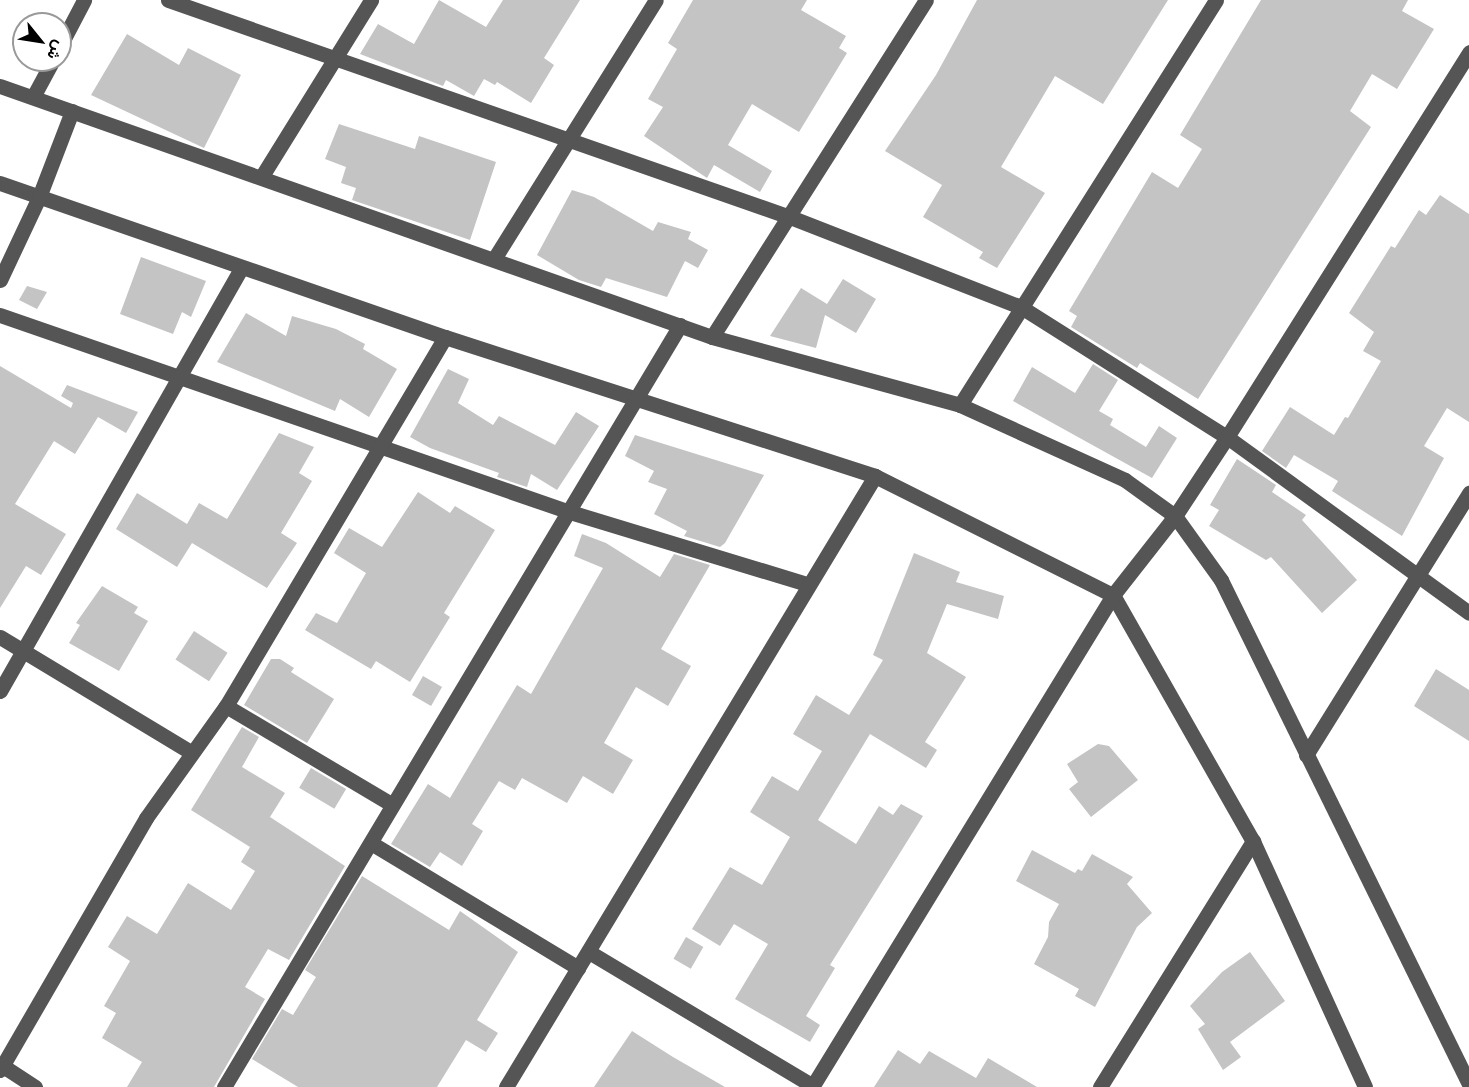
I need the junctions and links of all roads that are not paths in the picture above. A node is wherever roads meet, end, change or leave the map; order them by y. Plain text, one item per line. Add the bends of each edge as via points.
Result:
1 (84, 0) edge
2 (168, 0) edge
3 (371, 0) edge
4 (656, 0) edge
5 (926, 0) edge
6 (1216, 0) edge
7 (72, 23) edge
8 (1469, 52) edge
9 (334, 59) junction
10 (47, 72) edge
11 (0, 86) edge
12 (33, 97) junction
13 (72, 111) junction
14 (567, 142) junction
15 (262, 176) junction
16 (0, 183) edge
17 (39, 197) junction
18 (790, 217) junction
19 (494, 259) junction
20 (241, 269) junction
21 (0, 280) edge
22 (1021, 307) junction
23 (0, 315) edge
24 (680, 326) junction
25 (445, 337) junction
26 (712, 337) junction
27 (182, 375) junction
28 (637, 399) junction
29 (960, 405) junction
30 (1227, 438) junction
31 (384, 445) junction
32 (875, 476) junction
33 (1469, 493) edge
34 (570, 512) junction
35 (1175, 516) junction
36 (1416, 574) junction
37 (807, 584) junction
38 (1113, 595) junction
39 (1469, 613) edge
40 (0, 637) edge
41 (24, 650) junction
42 (0, 691) edge
43 (226, 706) junction
44 (192, 753) junction
45 (1306, 755) junction
46 (391, 804) junction
47 (1253, 841) junction
48 (370, 843) junction
49 (589, 952) junction
50 (578, 968) junction
51 (1, 1067) edge
52 (1469, 1084) edge
53 (813, 1086) edge
54 (35, 1087) edge
55 (224, 1087) edge
56 (507, 1087) edge
57 (1100, 1087) edge
58 (1365, 1087) edge

1 - 7 street
2 - 9 street
3 - 9 street
4 - 14 street
5 - 18 street
6 - 22 street
8 - 30 street
9 - 14 street
9 - 15 street
10 - 12 street
11 - 12 street
12 - 13 street
13 - 15 street
13 - 17 street
14 - 18 street
14 - 19 street
15 - 19 street
16 - 17 street
17 - 20 street
17 - 21 street
18 - 22 street
18 - 26 street
19 - 24 street
20 - 25 street
20 - 27 street
22 - 29 street
22 - 30 street
23 - 27 street
24 - 26 street
24 - 28 street
25 - 28 street
25 - 31 street
26 - 29 street
27 - 31 street
27 - 41 street
28 - 32 street
28 - 34 street
29 - 35 street via 1125,480
30 - 35 street
30 - 36 street
31 - 34 street
31 - 43 street
32 - 37 street
32 - 38 street
33 - 36 street
34 - 37 street
34 - 46 street
35 - 38 street
35 - 45 street via 1221,580
36 - 39 street
36 - 45 street
37 - 49 street
38 - 47 street
38 - 53 street
40 - 41 street
41 - 42 street
41 - 44 street
43 - 44 street
43 - 46 street
44 - 51 street via 146,818
45 - 52 street
46 - 48 street
47 - 57 street
47 - 58 street
48 - 50 street
48 - 55 street
49 - 50 street
49 - 53 street
50 - 56 street
51 - 54 street

